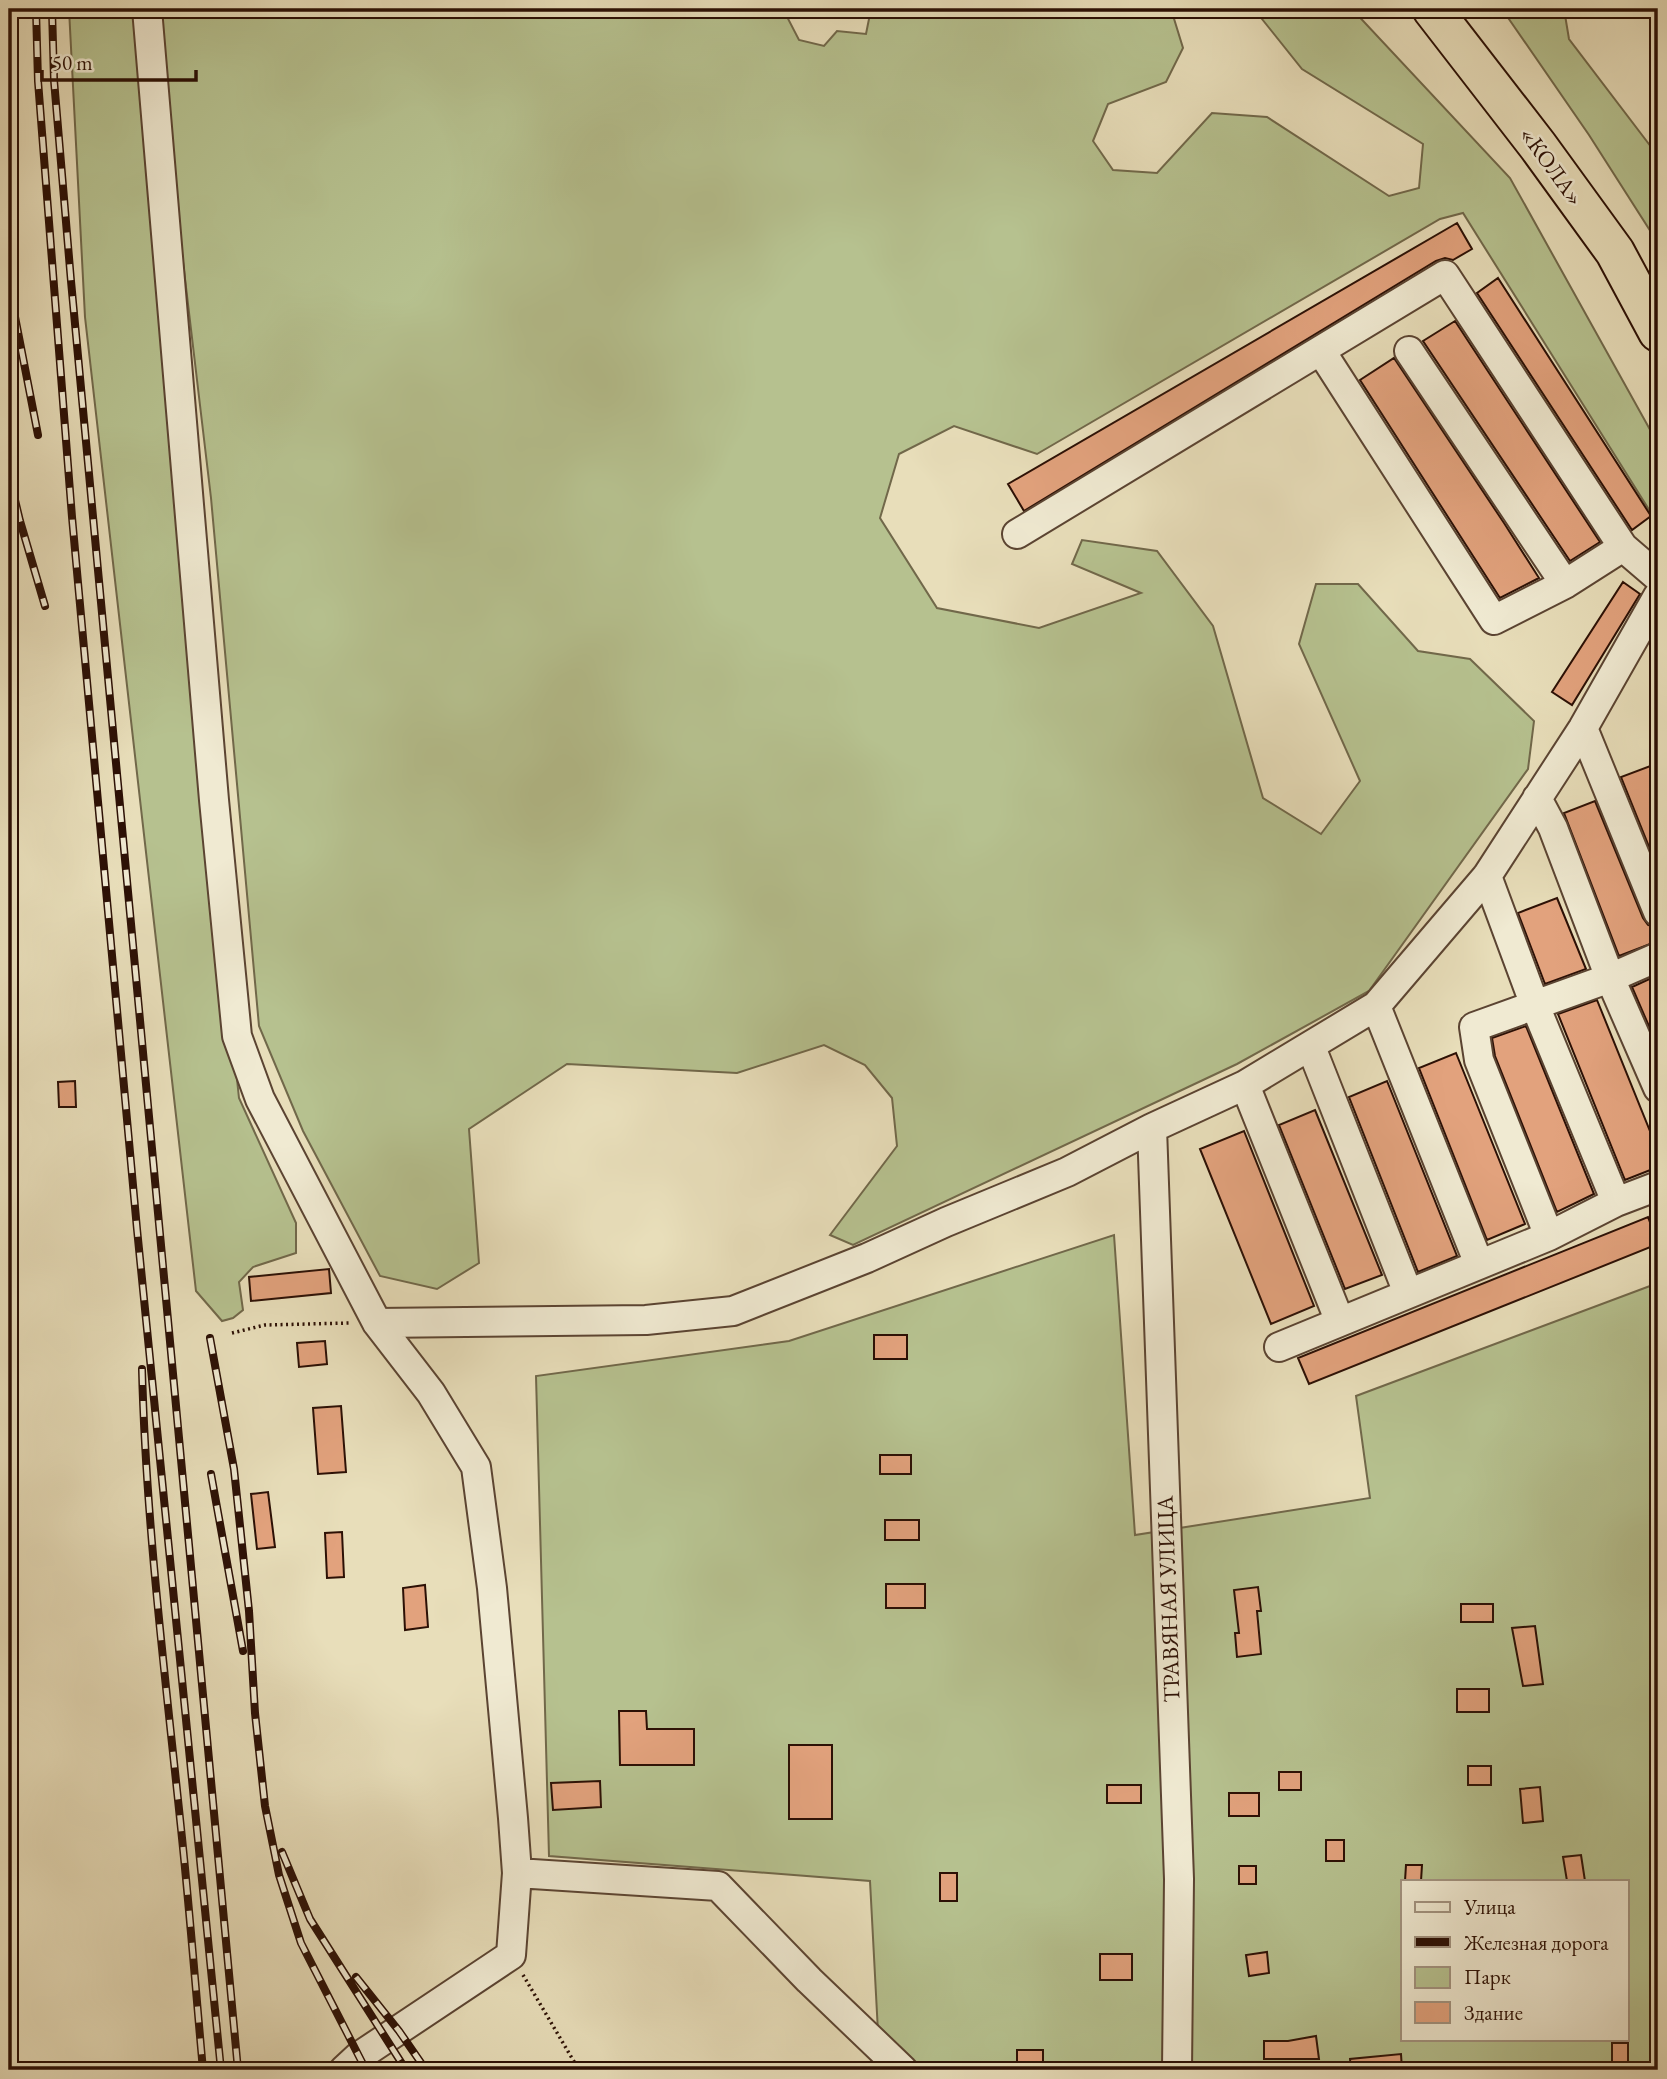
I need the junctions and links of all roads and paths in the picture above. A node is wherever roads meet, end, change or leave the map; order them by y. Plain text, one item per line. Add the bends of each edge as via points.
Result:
1 (147, 9) edge
2 (1432, 9) edge
3 (1658, 332) edge
4 (1321, 351) junction
5 (1409, 351) dead end
6 (1017, 534) dead end
7 (1623, 547) junction
8 (1658, 577) edge
9 (1565, 584) junction
10 (1658, 596) edge
11 (1583, 728) junction
12 (1537, 798) junction
13 (1487, 876) junction
14 (1658, 912) edge
15 (1658, 957) edge
16 (1610, 978) junction
17 (1534, 1003) junction
18 (1376, 1006) junction
19 (1311, 1047) junction
20 (1245, 1085) junction
21 (1658, 1088) edge
22 (1152, 1128) junction
23 (1658, 1186) edge
24 (1616, 1202) junction
25 (1549, 1236) junction
26 (1479, 1265) junction
27 (1408, 1293) junction
28 (1340, 1322) junction
29 (377, 1323) junction
30 (232, 1333) dead end
31 (1279, 1347) dead end
32 (517, 1873) junction
33 (511, 1955) junction
34 (351, 2064) edge
35 (579, 2070) edge
36 (903, 2070) edge
37 (1177, 2070) edge

1 - 29 street via 237,1036 260,1098
2 - 3 highway, «КОЛА» via 1615,252
4 - 6 street
4 - 7 street via 1445,275
4 - 9 street via 1494,620
5 - 9 street
7 - 8 street
7 - 9 street
10 - 11 street
11 - 12 street
11 - 14 street
12 - 13 street
12 - 16 street via 1553,828
13 - 17 street
13 - 18 street
15 - 16 street
16 - 17 street
16 - 21 street
17 - 24 street
17 - 25 street via 1474,1027 1479,1060
18 - 19 street
18 - 26 street
19 - 20 street
19 - 27 street
20 - 22 street
20 - 28 street
22 - 29 street via 1067,1172 733,1311 646,1320
22 - 37 street, ТРАВЯНАЯ УЛИЦА via 1179,1878
23 - 24 street
24 - 25 street
25 - 26 street
26 - 27 street
27 - 28 street
28 - 31 street
29 - 30 path via 265,1325
29 - 32 street via 431,1393 476,1467 492,1588
32 - 33 street
32 - 36 street via 718,1886
33 - 34 street
33 - 35 path

